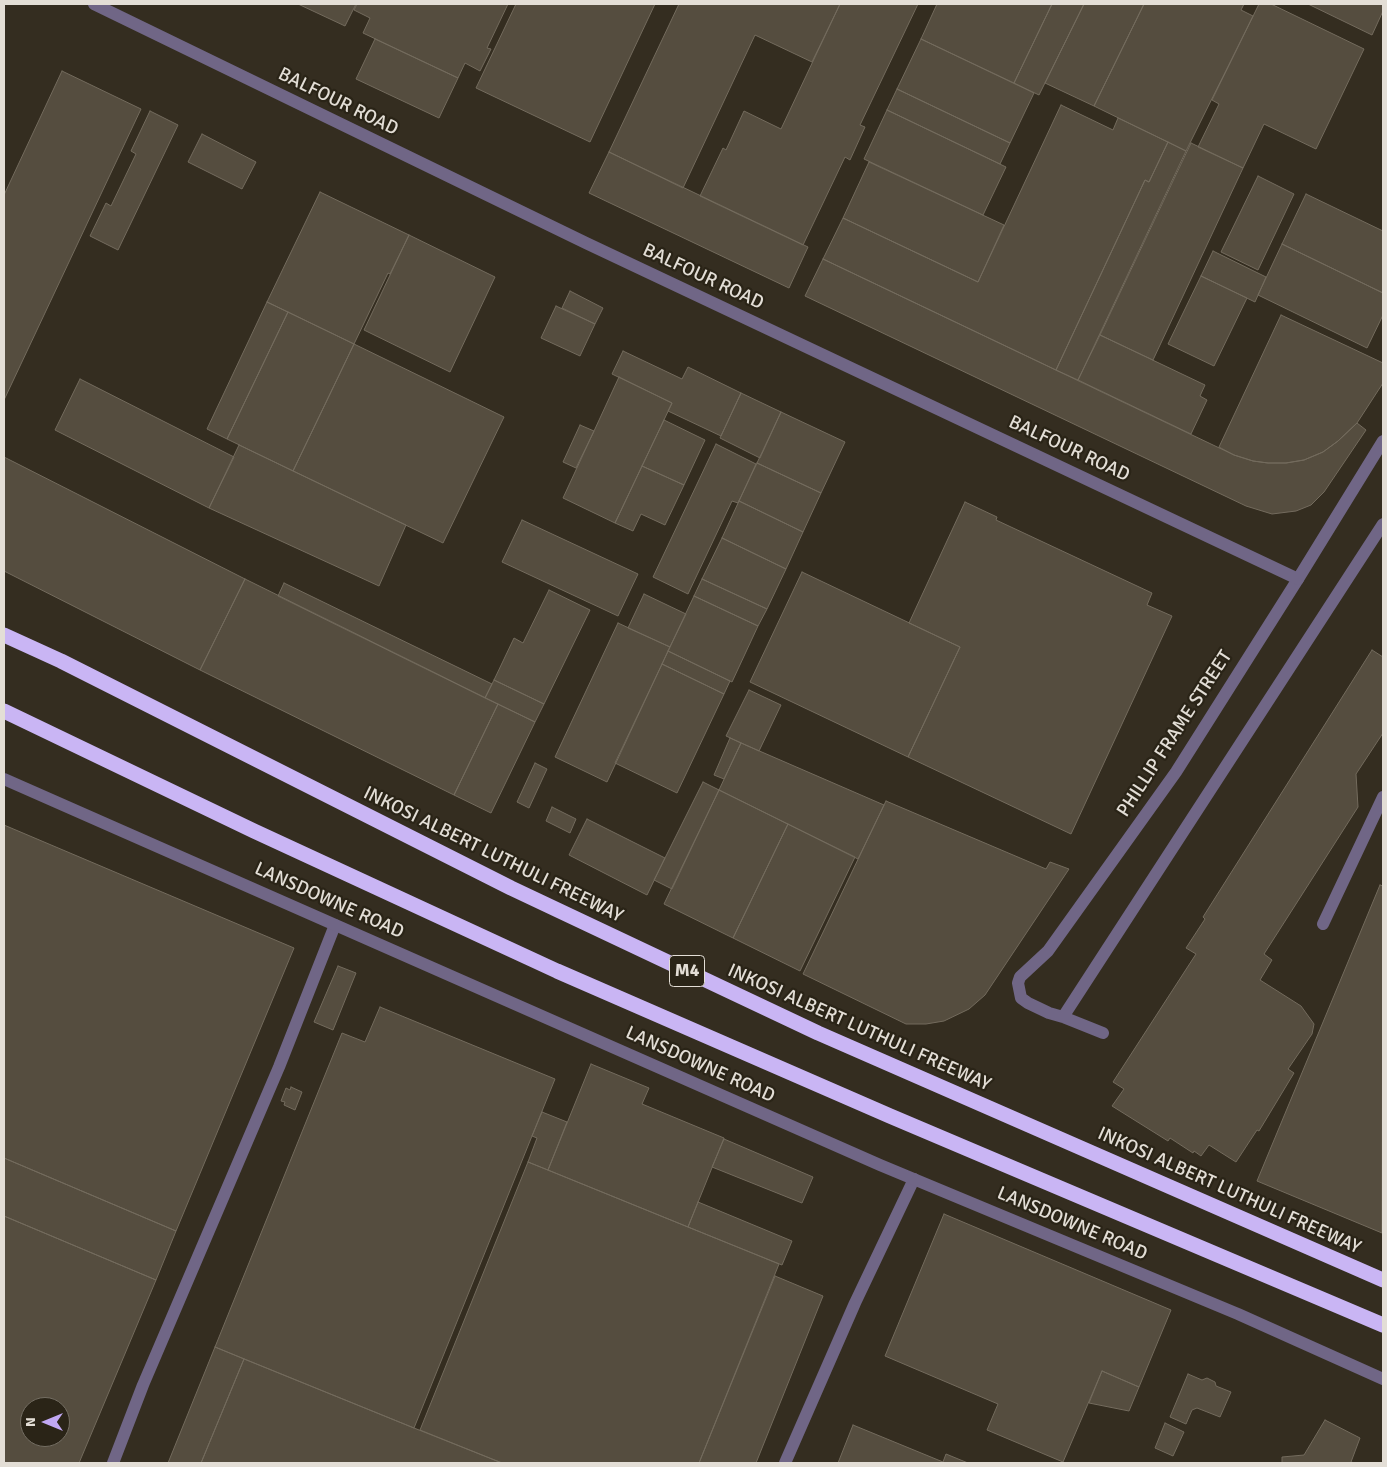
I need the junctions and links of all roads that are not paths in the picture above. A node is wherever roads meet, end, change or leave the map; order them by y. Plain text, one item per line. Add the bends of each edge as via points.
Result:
1 (94, 4) edge
2 (1383, 441) edge
3 (1383, 524) edge
4 (1298, 578) junction
5 (4, 635) edge
6 (4, 711) edge
7 (4, 779) edge
8 (1383, 797) edge
9 (335, 924) junction
10 (1323, 924) dead end
11 (1063, 1017) junction
12 (1103, 1033) dead end
13 (914, 1179) junction
14 (1383, 1280) edge
15 (1383, 1325) edge
16 (1383, 1379) edge
17 (113, 1463) edge
18 (785, 1463) edge

1 - 4 street, BALFOUR ROAD via 586,243
2 - 4 street, PHILLIP FRAME STREET
3 - 11 street
4 - 11 street, PHILLIP FRAME STREET via 1176,772 1048,951 1020,978 1018,989 1021,998
5 - 14 highway, INKOSI ALBERT LUTHULI FREEWAY / M4 via 511,888 818,1034
6 - 15 highway via 557,971
7 - 9 street, LANSDOWNE ROAD
8 - 10 street
9 - 13 street, LANSDOWNE ROAD
9 - 17 street via 279,1067
11 - 12 street
13 - 16 street, LANSDOWNE ROAD via 1238,1314
13 - 18 street

